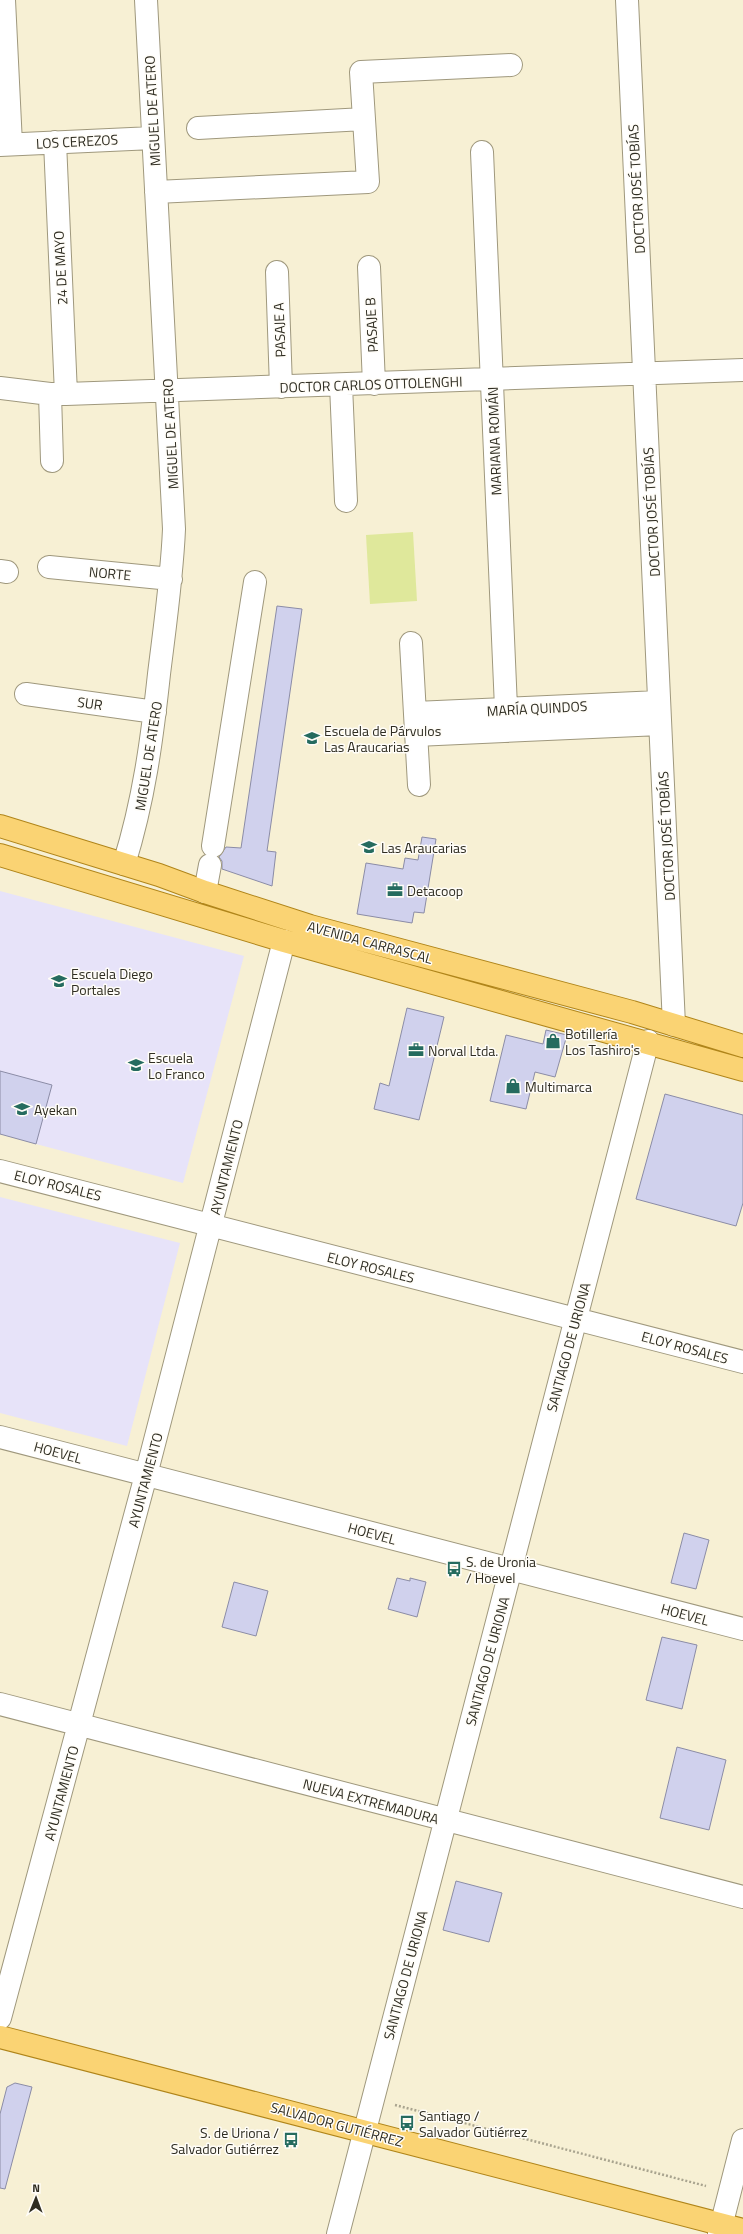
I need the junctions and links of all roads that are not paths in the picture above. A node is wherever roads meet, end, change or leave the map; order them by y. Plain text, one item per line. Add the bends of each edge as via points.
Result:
1 (4, 0) edge
2 (146, 0) edge
3 (627, 0) edge
4 (511, 65) dead end
5 (364, 118) junction
6 (198, 128) dead end
7 (153, 138) junction
8 (54, 142) junction
9 (5, 144) edge
10 (482, 152) dead end
11 (156, 192) junction
12 (369, 267) dead end
13 (277, 272) dead end
14 (743, 370) edge
15 (644, 374) junction
16 (492, 379) junction
17 (374, 384) junction
18 (341, 385) junction
19 (281, 387) junction
20 (0, 388) edge
21 (168, 391) junction
22 (58, 394) junction
23 (52, 461) dead end
24 (346, 501) dead end
25 (49, 567) dead end
26 (171, 579) junction
27 (255, 582) dead end
28 (411, 643) dead end
29 (26, 694) dead end
30 (659, 702) junction
31 (506, 709) junction
32 (155, 712) junction
33 (415, 713) junction
34 (660, 724) junction
35 (507, 731) junction
36 (416, 735) junction
37 (419, 785) dead end
38 (0, 826) edge
39 (0, 855) edge
40 (124, 864) junction
41 (205, 892) junction
42 (284, 941) junction
43 (674, 1025) junction
44 (648, 1041) junction
45 (743, 1046) edge
46 (743, 1070) edge
47 (0, 1171) edge
48 (211, 1225) junction
49 (576, 1319) junction
50 (743, 1362) edge
51 (0, 1437) edge
52 (146, 1475) junction
53 (511, 1569) junction
54 (743, 1629) edge
55 (0, 1704) edge
56 (79, 1725) junction
57 (446, 1820) junction
58 (743, 1897) edge
59 (0, 2018) edge
60 (0, 2037) edge
61 (365, 2131) junction
62 (743, 2140) edge
63 (720, 2229) edge
64 (743, 2230) edge
65 (338, 2234) edge

1 - 9 street
2 - 7 street, MIGUEL DE ATERO
3 - 15 street, DOCTOR JOSÉ TOBÍAS
4 - 5 street via 361,72
5 - 6 street
5 - 11 street via 368,182
7 - 8 street, LOS CEREZOS
7 - 11 street, MIGUEL DE ATERO
8 - 9 street, LOS CEREZOS
8 - 22 street, 24 DE MAYO
10 - 16 street, MARIANA ROMÁN
11 - 21 street, MIGUEL DE ATERO
12 - 17 street, PASAJE B
13 - 19 street, PASAJE A
14 - 15 street, DOCTOR CARLOS OTTOLENGHI
15 - 16 street, DOCTOR CARLOS OTTOLENGHI
15 - 30 street, DOCTOR JOSÉ TOBÍAS
16 - 17 street, DOCTOR CARLOS OTTOLENGHI
16 - 31 street, MARIANA ROMÁN
17 - 18 street, DOCTOR CARLOS OTTOLENGHI
18 - 19 street, DOCTOR CARLOS OTTOLENGHI
18 - 24 street
19 - 21 street, DOCTOR CARLOS OTTOLENGHI
20 - 22 street, DOCTOR CARLOS OTTOLENGHI
21 - 22 street, DOCTOR CARLOS OTTOLENGHI
21 - 26 street, MIGUEL DE ATERO via 174,504
22 - 23 street, 24 DE MAYO
25 - 26 street, NORTE
26 - 32 street, MIGUEL DE ATERO
27 - 41 street
28 - 33 street
29 - 32 street, SUR
30 - 31 street, MARÍA QUINDOS
30 - 34 street, DOCTOR JOSÉ TOBÍAS
31 - 33 street, MARÍA QUINDOS
31 - 35 street, MARIANA ROMÁN
32 - 40 street, MIGUEL DE ATERO via 142,804
33 - 36 street
34 - 35 street, MARÍA QUINDOS
34 - 43 street, DOCTOR JOSÉ TOBÍAS
35 - 36 street, MARÍA QUINDOS
36 - 37 street
38 - 40 main road, AVENIDA CARRASCAL
39 - 42 main road, AVENIDA CARRASCAL
40 - 41 main road, AVENIDA CARRASCAL
41 - 43 main road, AVENIDA CARRASCAL via 355,939
42 - 44 main road, AVENIDA CARRASCAL
42 - 48 street, AYUNTAMIENTO
43 - 45 main road, AVENIDA CARRASCAL
44 - 46 main road, AVENIDA CARRASCAL
44 - 49 street, SANTIAGO DE URIONA
47 - 48 street, ELOY ROSALES
48 - 49 street, ELOY ROSALES
48 - 52 street, AYUNTAMIENTO
49 - 50 street, ELOY ROSALES
49 - 53 street, SANTIAGO DE URIONA
51 - 52 street, HOEVEL
52 - 53 street, HOEVEL
52 - 56 street, AYUNTAMIENTO
53 - 54 street, HOEVEL
53 - 57 street, SANTIAGO DE URIONA
55 - 56 street, NUEVA EXTREMADURA
56 - 57 street, NUEVA EXTREMADURA
56 - 59 street, AYUNTAMIENTO
57 - 58 street, NUEVA EXTREMADURA
57 - 61 street, SANTIAGO DE URIONA
60 - 61 main road, SALVADOR GUTIÉRREZ
61 - 63 main road, SALVADOR GUTIÉRREZ
61 - 65 street, SANTIAGO DE URIONA
62 - 63 street
63 - 64 main road, SALVADOR GUTIÉRREZ

